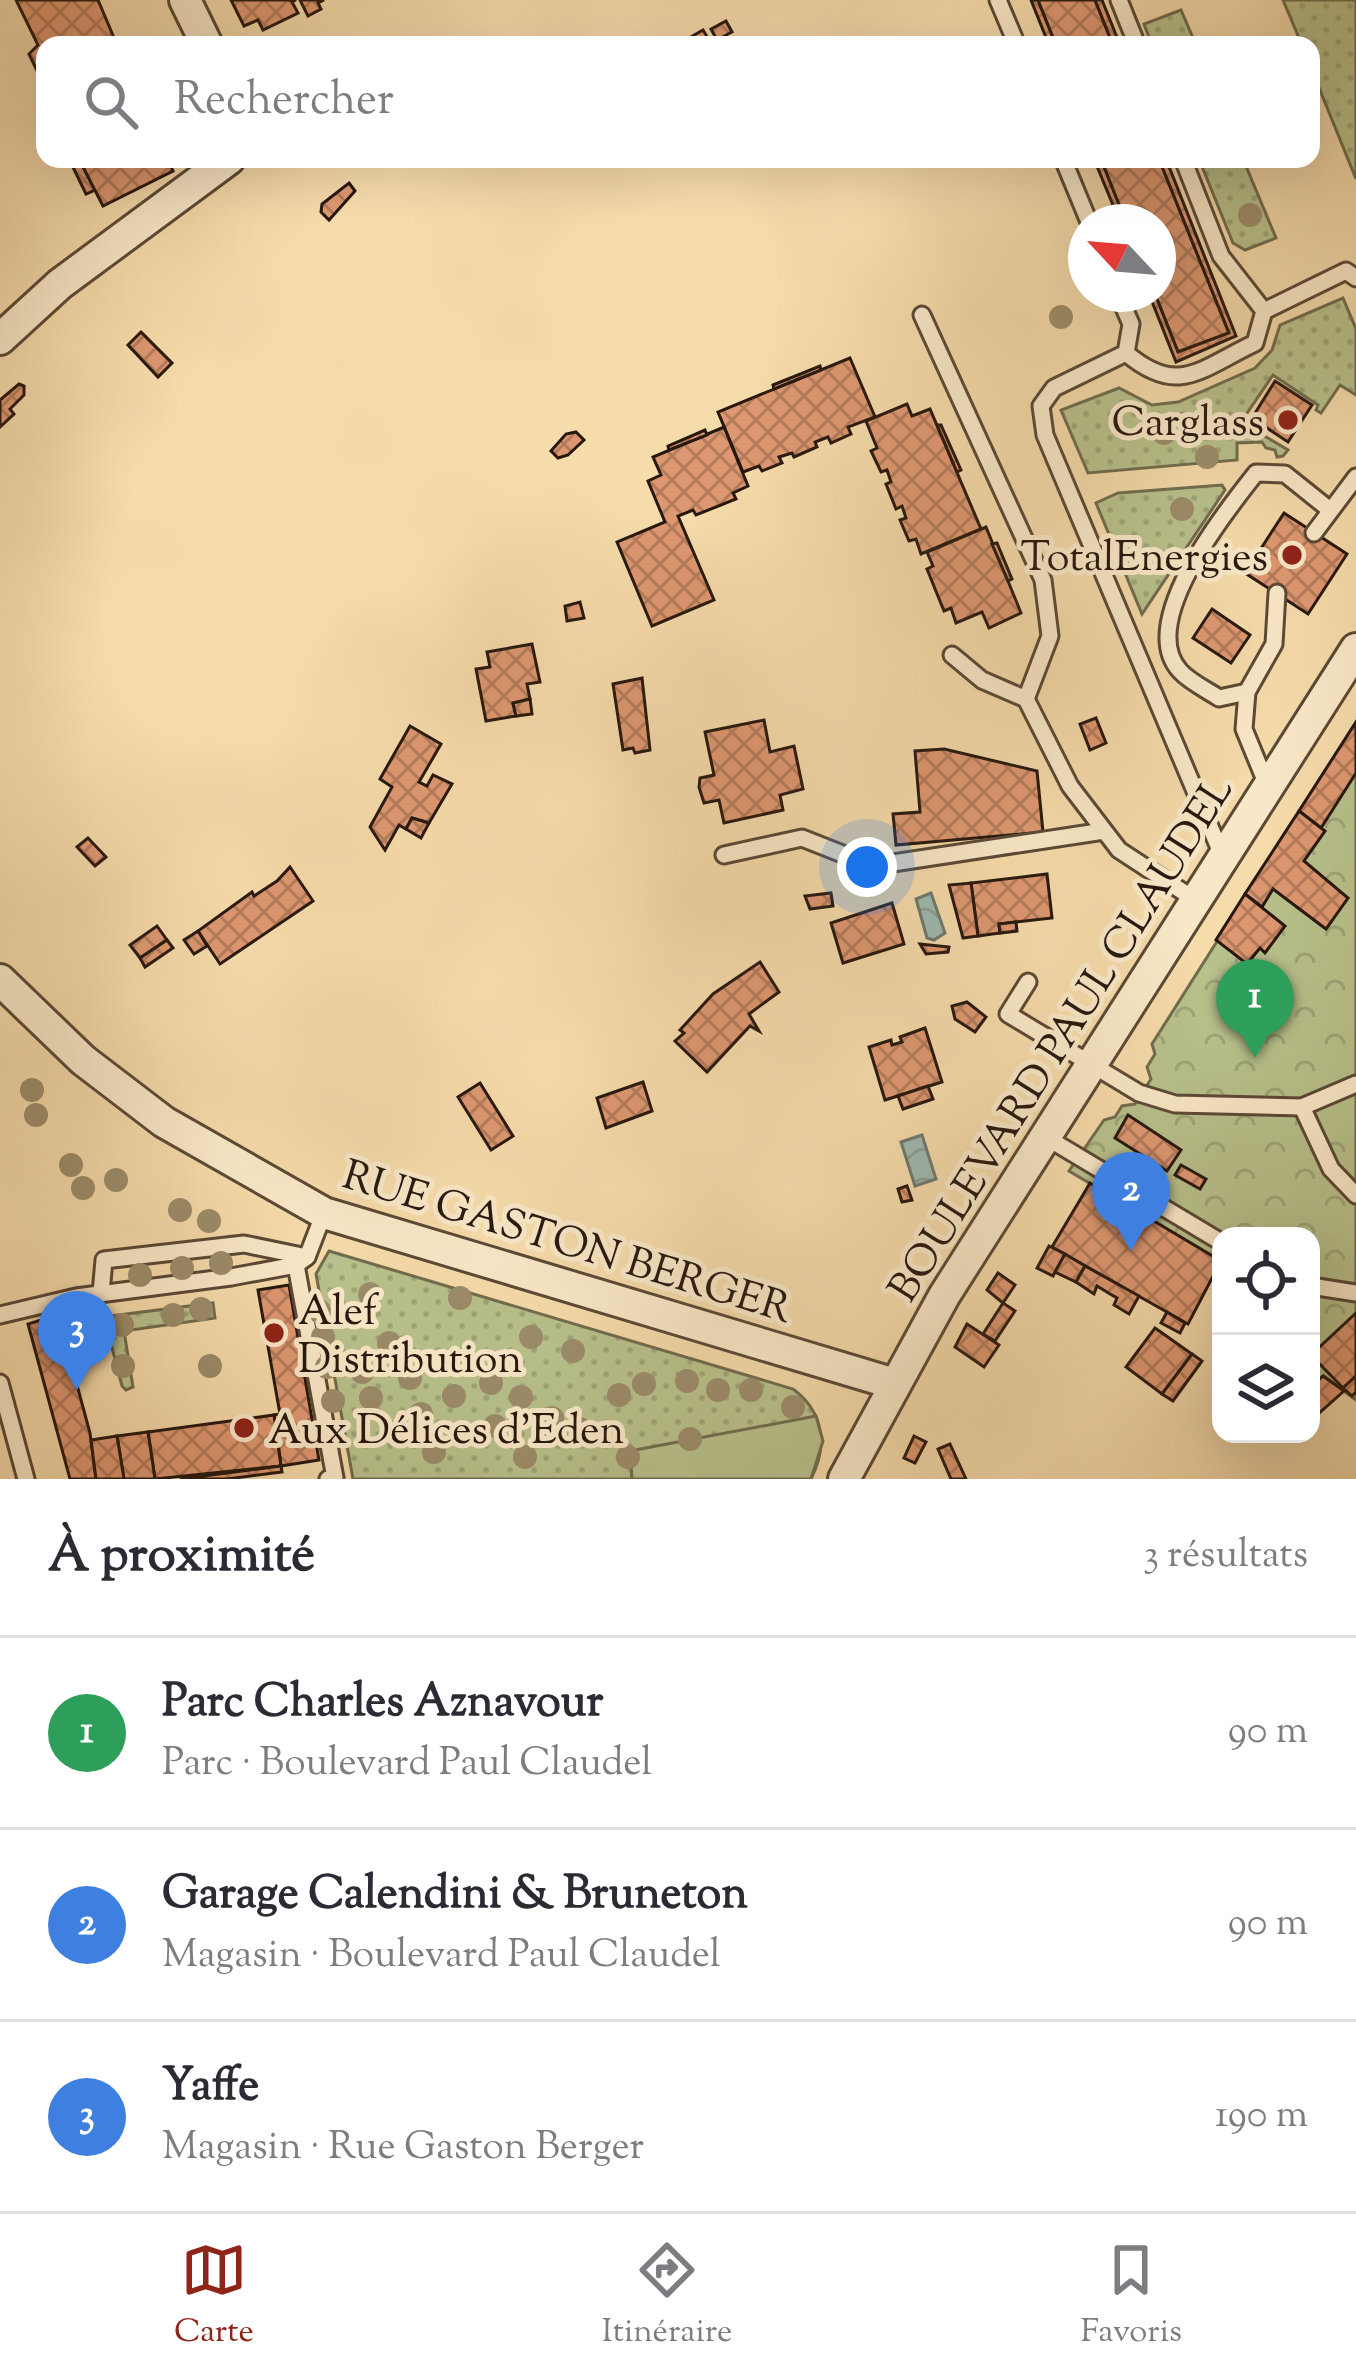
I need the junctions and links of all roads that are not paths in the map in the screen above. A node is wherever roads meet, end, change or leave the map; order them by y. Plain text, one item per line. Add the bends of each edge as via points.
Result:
1 (185, 0) edge
2 (998, 0) edge
3 (1119, 0) edge
4 (203, 36) edge
5 (1013, 36) edge
6 (1133, 36) edge
7 (217, 168) edge
8 (1067, 168) edge
9 (1187, 168) edge
10 (1082, 204) edge
11 (1356, 278) edge
12 (1264, 311) junction
13 (1126, 312) edge
14 (922, 315) dead end
15 (0, 339) edge
16 (1126, 353) junction
17 (1356, 478) edge
18 (1330, 510) junction
19 (1315, 533) dead end
20 (1276, 593) dead end
21 (1356, 649) edge
22 (952, 655) dead end
23 (1247, 692) junction
24 (1026, 699) junction
25 (1268, 785) junction
26 (1104, 831) junction
27 (724, 855) dead end
28 (1222, 855) junction
29 (1194, 899) junction
30 (0, 980) edge
31 (1028, 982) dead end
32 (1090, 1066) junction
33 (1356, 1084) edge
34 (1302, 1107) junction
35 (1044, 1136) junction
36 (1356, 1195) edge
37 (324, 1213) junction
38 (1212, 1236) edge
39 (302, 1261) junction
40 (1320, 1287) edge
41 (101, 1293) junction
42 (1356, 1293) edge
43 (0, 1316) edge
44 (0, 1383) edge
45 (895, 1384) junction
46 (26, 1479) edge
47 (328, 1479) edge
48 (844, 1479) edge

1 - 4 street
2 - 5 lane
3 - 6 lane
7 - 15 street via 60,284
8 - 10 lane
9 - 12 lane via 1221,256
11 - 12 lane via 1346,271
12 - 16 lane via 1255,344 1179,379 1150,374
13 - 16 lane
14 - 24 lane via 1043,580 1050,636
16 - 28 lane via 1054,388 1041,406 1045,435
17 - 18 lane
18 - 19 lane
18 - 23 lane via 1285,474 1256,473 1183,579 1165,623 1177,669 1219,698
20 - 23 lane via 1274,644
21 - 25 street, BOULEVARD PAUL CLAUDEL
22 - 24 lane via 982,680
23 - 25 lane via 1244,729
24 - 26 lane via 1070,786
25 - 28 street, BOULEVARD PAUL CLAUDEL
26 - 27 lane via 873,866 802,838
26 - 29 lane via 1119,850
28 - 29 street, BOULEVARD PAUL CLAUDEL
29 - 32 street, BOULEVARD PAUL CLAUDEL
30 - 37 street, RUE GASTON BERGER via 83,1060 164,1122
31 - 32 lane via 1008,1014
32 - 34 lane via 1175,1104
32 - 35 street, BOULEVARD PAUL CLAUDEL
33 - 34 lane
34 - 36 lane via 1331,1169
35 - 38 lane
35 - 45 street, BOULEVARD PAUL CLAUDEL
37 - 39 lane
37 - 45 street, RUE GASTON BERGER
39 - 41 lane
39 - 41 lane via 244,1244 104,1260
39 - 47 lane via 335,1478
40 - 42 lane
41 - 43 lane
44 - 46 lane
45 - 48 street, BOULEVARD PAUL CLAUDEL

